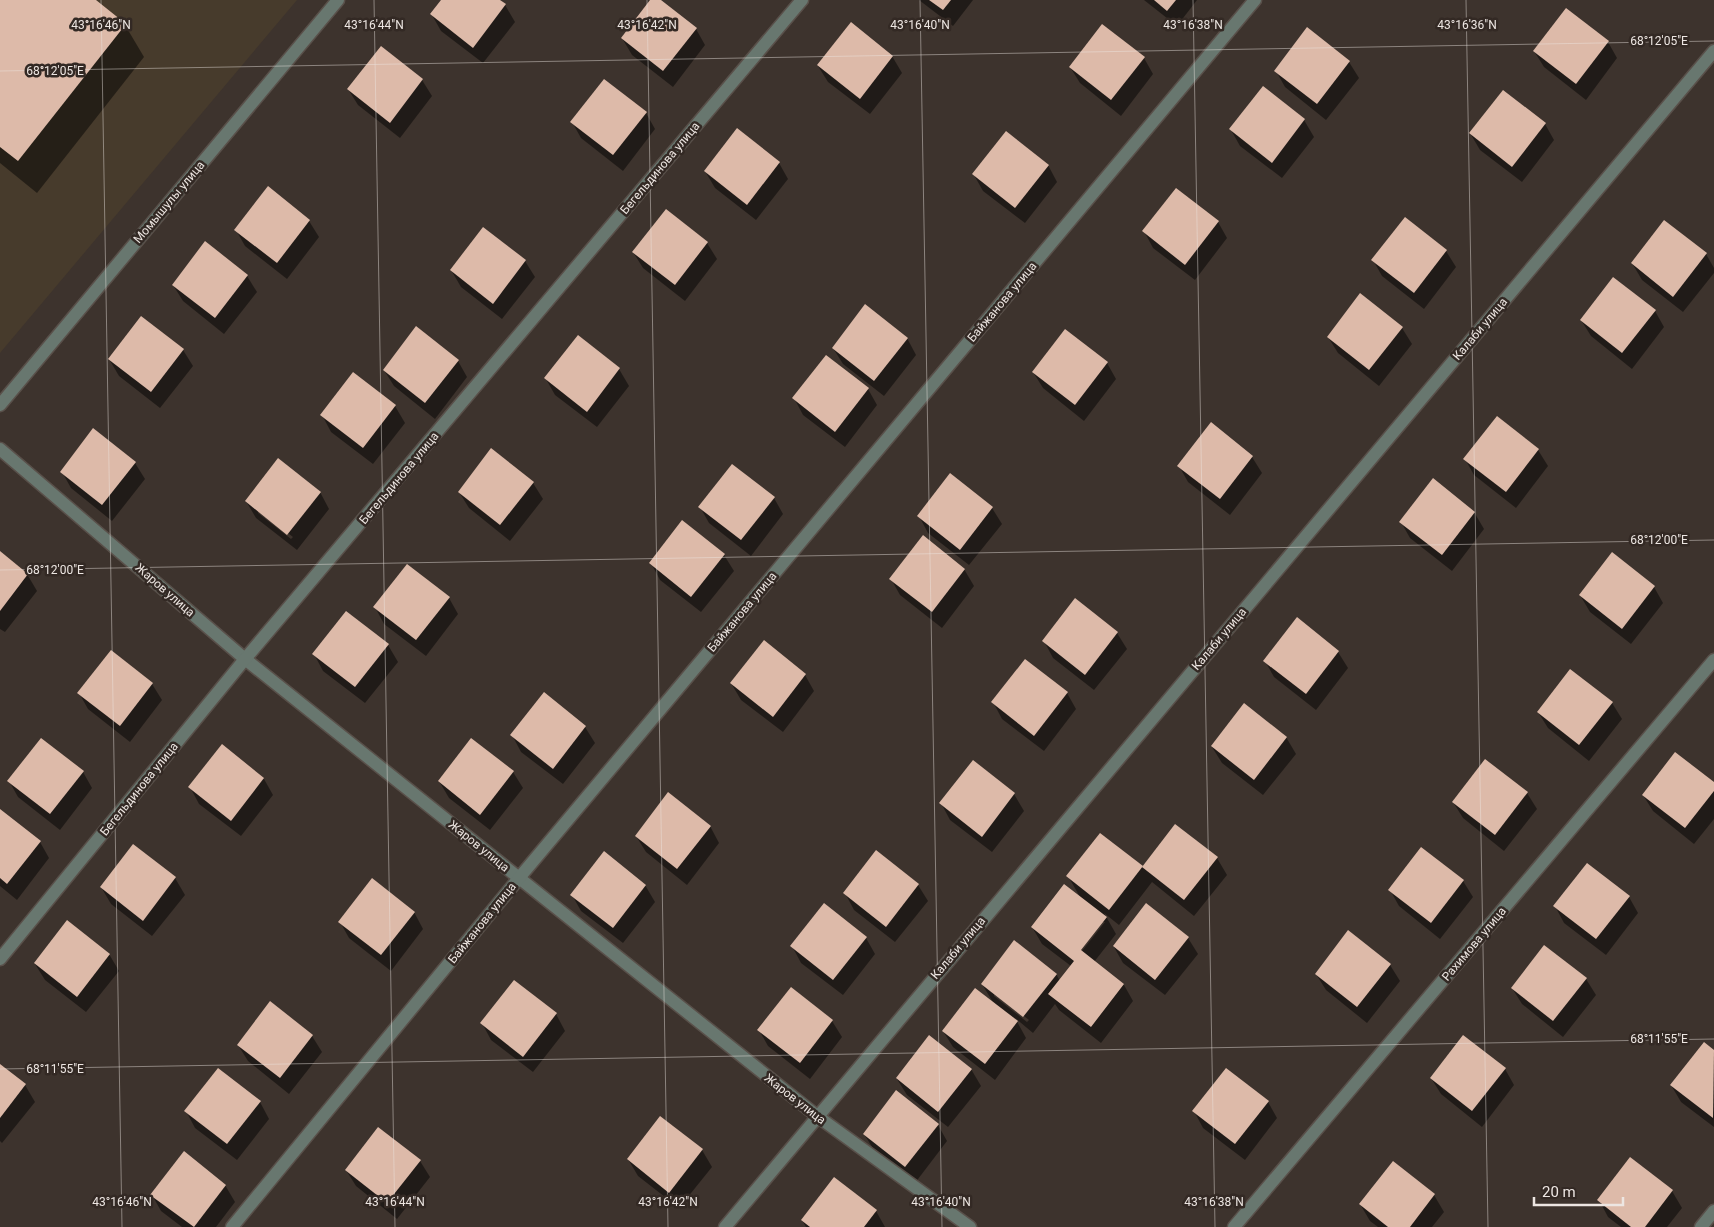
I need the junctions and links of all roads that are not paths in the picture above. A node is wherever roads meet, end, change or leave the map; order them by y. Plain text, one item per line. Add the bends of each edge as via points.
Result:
1 (338, 0) edge
2 (802, 0) edge
3 (1255, 0) edge
4 (1714, 51) edge
5 (0, 405) edge
6 (0, 449) edge
7 (245, 659) junction
8 (1714, 660) edge
9 (519, 878) junction
10 (0, 959) edge
11 (817, 1116) junction
12 (1714, 1211) edge
13 (232, 1227) edge
14 (725, 1227) edge
15 (970, 1227) edge
16 (1234, 1227) edge
17 (1701, 1227) edge

1 - 5 street, Момышулы улица
2 - 7 street, Бегельдинова улица
3 - 9 street, Байжанова улица
4 - 11 street, Калаби улица
6 - 7 street, Жаров улица
7 - 9 street, Жаров улица
7 - 10 street, Бегельдинова улица
8 - 16 street, Рахимова улица
9 - 11 street, Жаров улица
9 - 13 street, Байжанова улица
11 - 14 street, Калаби улица
11 - 15 street, Жаров улица
12 - 17 street

